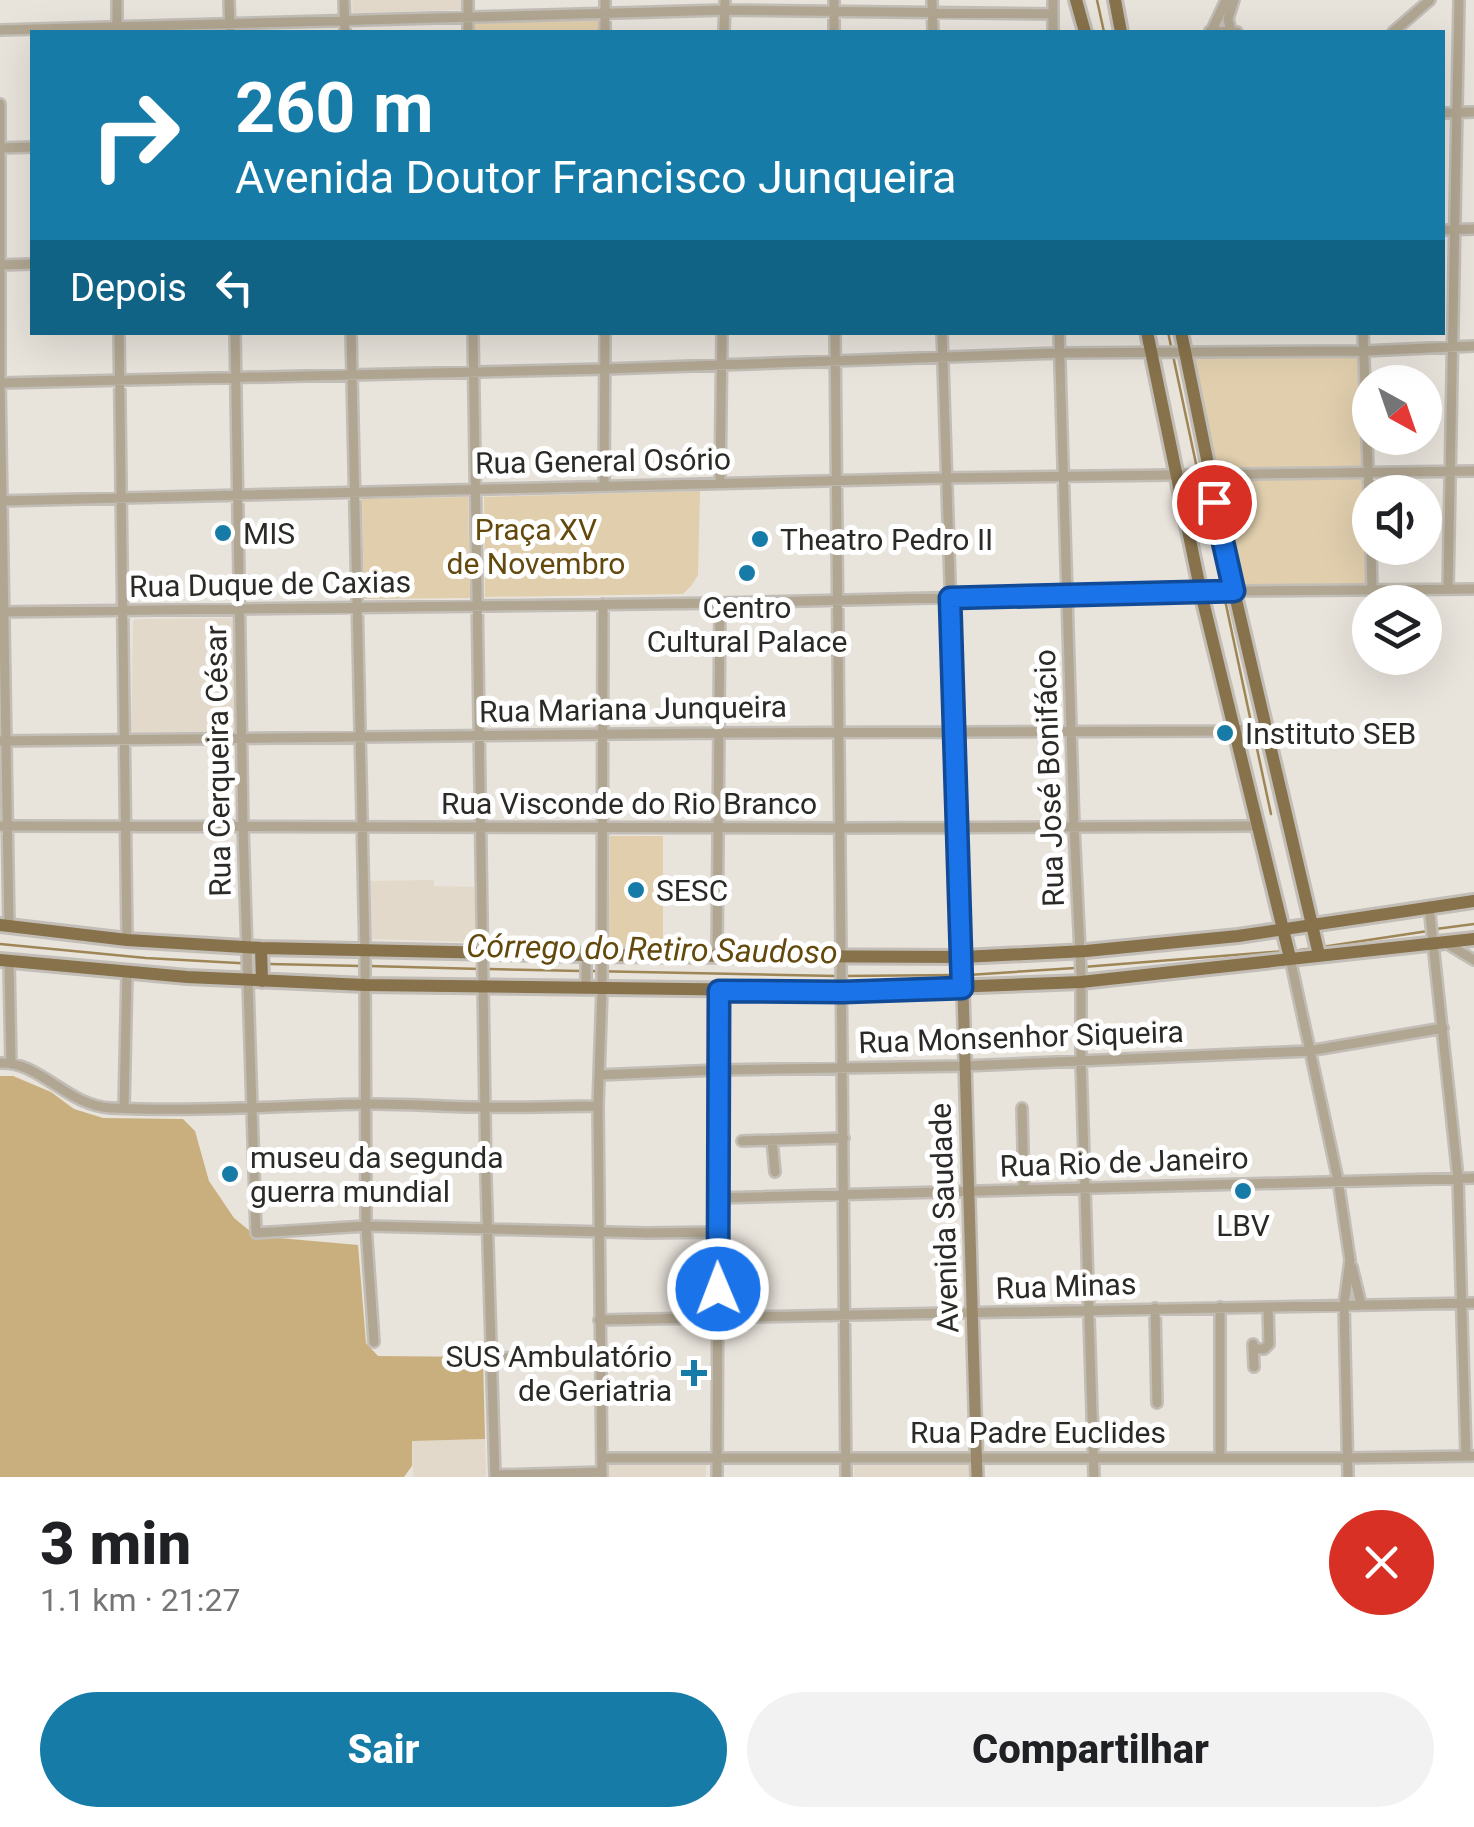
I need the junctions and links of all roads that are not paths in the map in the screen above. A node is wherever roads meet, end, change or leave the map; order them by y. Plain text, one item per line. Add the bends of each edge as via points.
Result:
1 (117, 0) edge
2 (229, 0) edge
3 (344, 0) edge
4 (468, 0) edge
5 (605, 0) edge
6 (932, 0) edge
7 (1053, 0) edge
8 (1115, 0) edge
9 (1226, 0) edge
10 (1234, 0) edge
11 (1430, 0) edge
12 (1460, 0) edge
13 (1078, 2) edge
14 (725, 5) edge
15 (834, 5) edge
16 (932, 12) junction
17 (605, 13) junction
18 (1053, 14) junction
19 (468, 17) junction
20 (345, 20) junction
21 (229, 27) edge
22 (0, 30) edge
23 (117, 30) edge
24 (345, 30) edge
25 (468, 30) edge
26 (605, 30) edge
27 (724, 30) edge
28 (933, 30) edge
29 (1053, 30) edge
30 (1084, 30) edge
31 (1122, 30) edge
32 (1211, 30) edge
33 (1233, 30) edge
34 (1395, 30) edge
35 (0, 104) edge
36 (1456, 112) junction
37 (1474, 112) edge
38 (1445, 113) edge
39 (30, 147) edge
40 (0, 148) edge
41 (1474, 229) edge
42 (1448, 230) edge
43 (0, 264) edge
44 (30, 264) edge
45 (119, 335) edge
46 (234, 335) edge
47 (351, 335) edge
48 (473, 335) edge
49 (605, 335) edge
50 (722, 335) edge
51 (835, 335) edge
52 (942, 335) edge
53 (1059, 335) edge
54 (1148, 335) edge
55 (1181, 335) edge
56 (1363, 335) edge
57 (1453, 346) junction
58 (1474, 346) edge
59 (1364, 350) junction
60 (1155, 352) junction
61 (1180, 352) junction
62 (1060, 354) junction
63 (944, 358) junction
64 (835, 360) junction
65 (722, 363) junction
66 (606, 368) junction
67 (473, 370) junction
68 (351, 374) junction
69 (235, 377) junction
70 (119, 380) junction
71 (0, 383) edge
72 (1474, 471) edge
73 (1451, 472) junction
74 (1204, 473) junction
75 (1179, 474) junction
76 (1368, 474) junction
77 (1064, 476) junction
78 (947, 478) junction
79 (837, 481) junction
80 (720, 483) junction
81 (604, 486) junction
82 (475, 489) junction
83 (355, 492) junction
84 (239, 496) junction
85 (120, 498) junction
86 (2, 501) edge
87 (1442, 589) edge
88 (1448, 589) junction
89 (1474, 589) edge
90 (1352, 590) edge
91 (1230, 591) junction
92 (1204, 592) junction
93 (1068, 596) junction
94 (950, 598) junction
95 (838, 600) junction
96 (720, 603) junction
97 (603, 604) junction
98 (477, 606) junction
99 (358, 607) junction
100 (240, 609) junction
101 (2, 612) edge
102 (123, 612) junction
103 (1263, 726) junction
104 (1072, 730) junction
105 (955, 731) junction
106 (1239, 731) junction
107 (838, 732) junction
108 (719, 733) junction
109 (602, 734) junction
110 (480, 735) junction
111 (360, 736) junction
112 (242, 738) junction
113 (124, 740) junction
114 (3, 741) edge
115 (4, 826) edge
116 (124, 826) junction
117 (244, 826) junction
118 (360, 826) junction
119 (1258, 826) junction
120 (1074, 827) junction
121 (481, 828) junction
122 (602, 828) junction
123 (719, 828) junction
124 (840, 828) junction
125 (957, 828) junction
126 (1474, 901) edge
127 (1430, 908) junction
128 (4, 926) edge
129 (1313, 927) junction
130 (1284, 931) junction
131 (1474, 939) edge
132 (127, 940) junction
133 (1437, 940) junction
134 (254, 951) junction
135 (1318, 952) junction
136 (365, 954) junction
137 (718, 954) junction
138 (1080, 954) junction
139 (1289, 955) junction
140 (483, 956) junction
141 (586, 958) junction
142 (601, 959) junction
143 (962, 960) junction
144 (1474, 960) edge
145 (5, 961) edge
146 (843, 962) junction
147 (128, 972) junction
148 (255, 977) junction
149 (1080, 977) junction
150 (365, 981) junction
151 (483, 984) junction
152 (962, 984) junction
153 (586, 986) junction
154 (602, 986) junction
155 (843, 988) junction
156 (719, 991) junction
157 (1443, 1028) junction
158 (1309, 1051) junction
159 (1081, 1062) junction
160 (5, 1063) edge
161 (964, 1066) junction
162 (843, 1068) junction
163 (718, 1070) junction
164 (599, 1075) junction
165 (365, 1104) junction
166 (598, 1106) junction
167 (486, 1107) junction
168 (124, 1108) junction
169 (1022, 1108) dead end
170 (252, 1110) junction
171 (844, 1138) junction
172 (772, 1140) junction
173 (742, 1141) dead end
174 (774, 1172) dead end
175 (1458, 1178) junction
176 (1474, 1178) edge
177 (1338, 1180) junction
178 (1085, 1189) junction
179 (1024, 1190) junction
180 (969, 1192) junction
181 (844, 1195) junction
182 (716, 1198) junction
183 (366, 1226) junction
184 (488, 1228) junction
185 (599, 1232) junction
186 (716, 1232) junction
187 (1350, 1260) junction
188 (1468, 1303) edge
189 (1362, 1304) junction
190 (1344, 1305) junction
191 (1268, 1306) junction
192 (1220, 1307) junction
193 (1155, 1308) junction
194 (1088, 1310) junction
195 (972, 1313) junction
196 (845, 1316) junction
197 (718, 1318) junction
198 (599, 1320) junction
199 (374, 1342) dead end
200 (599, 1356) junction
201 (491, 1358) junction
202 (1254, 1366) dead end
203 (1157, 1403) dead end
204 (977, 1456) junction
205 (1470, 1456) edge
206 (1093, 1457) junction
207 (602, 1458) junction
208 (717, 1458) junction
209 (846, 1458) junction
210 (1220, 1458) junction
211 (1348, 1458) junction
212 (602, 1475) edge
213 (495, 1476) edge
214 (716, 1477) edge
215 (846, 1477) edge
216 (977, 1477) edge
217 (1094, 1477) edge
218 (1348, 1477) edge

1 - 23 street
2 - 21 street
3 - 20 street
4 - 19 street
5 - 17 street
6 - 16 street
7 - 18 street
8 - 31 main road
9 - 32 street
10 - 33 street via 1228,19
11 - 34 street
12 - 36 street
13 - 30 main road
14 - 15 street
14 - 17 street
14 - 27 street
15 - 16 street
16 - 18 street
16 - 28 street
17 - 19 street
17 - 26 street
18 - 29 street
19 - 20 street
19 - 25 street
20 - 21 street
20 - 24 street
21 - 23 street
22 - 23 street
35 - 40 street
36 - 37 street
36 - 38 street
36 - 42 street
39 - 40 street
40 - 43 street
41 - 42 street
42 - 57 street
43 - 44 street
43 - 71 street
45 - 70 street
46 - 69 street, Rua Cerqueira César
47 - 68 street
48 - 67 street
49 - 66 street
50 - 65 street
51 - 64 street
52 - 63 street
53 - 62 street, Rua José Bonifácio
54 - 60 main road
55 - 61 main road
56 - 59 street
57 - 58 street
57 - 59 street
57 - 73 street
59 - 61 street
59 - 76 street
60 - 61 street
60 - 62 street
60 - 75 main road
61 - 74 main road
62 - 63 street
62 - 77 street, Rua José Bonifácio
63 - 64 street
63 - 78 street
64 - 65 street
64 - 79 street
65 - 66 street
65 - 80 street
66 - 67 street
66 - 81 street
67 - 68 street
67 - 82 street
68 - 69 street
68 - 83 street
69 - 70 street
69 - 84 street, Rua Cerqueira César
70 - 71 street
70 - 85 street
71 - 86 street
72 - 73 street, Rua General Osório
73 - 76 street, Rua General Osório
73 - 88 street
74 - 75 street, Rua General Osório
74 - 76 street, Rua General Osório
74 - 91 main road
75 - 77 street, Rua General Osório
75 - 92 main road
77 - 78 street, Rua General Osório
77 - 93 street, Rua José Bonifácio
78 - 79 street, Rua General Osório
78 - 94 street
79 - 80 street, Rua General Osório
79 - 95 street
80 - 81 street, Rua General Osório
81 - 82 street, Rua General Osório
82 - 83 street, Rua General Osório
82 - 98 street
83 - 84 street, Rua General Osório
83 - 99 street
84 - 85 street, Rua General Osório
84 - 100 street, Rua Cerqueira César
85 - 86 street, Rua General Osório
85 - 102 street
86 - 101 street
87 - 88 street, Rua Duque de Caxias
88 - 89 street, Rua Duque de Caxias
90 - 91 street, Rua Duque de Caxias
91 - 92 street, Rua Duque de Caxias
91 - 103 main road
92 - 93 street, Rua Duque de Caxias
92 - 106 main road
93 - 94 street, Rua Duque de Caxias
93 - 104 street, Rua José Bonifácio
94 - 95 street, Rua Duque de Caxias
94 - 105 street
95 - 96 street, Rua Duque de Caxias
95 - 107 street
96 - 97 street, Rua Duque de Caxias
96 - 108 street
97 - 98 street, Rua Duque de Caxias
97 - 109 street
98 - 99 street, Rua Duque de Caxias
98 - 110 street
99 - 100 street, Rua Duque de Caxias
99 - 111 street
100 - 102 street, Rua Duque de Caxias
100 - 112 street, Rua Cerqueira César
101 - 102 street, Rua Duque de Caxias
101 - 114 street
102 - 113 street
103 - 106 street, Rua Mariana Junqueira
103 - 129 main road
104 - 105 street, Rua Mariana Junqueira
104 - 106 street, Rua Mariana Junqueira
104 - 120 street, Rua José Bonifácio
105 - 107 street, Rua Mariana Junqueira
105 - 125 street
106 - 119 main road
107 - 108 street, Rua Mariana Junqueira
107 - 124 street
108 - 109 street, Rua Mariana Junqueira
108 - 123 street
109 - 110 street, Rua Mariana Junqueira
109 - 122 street
110 - 111 street, Rua Mariana Junqueira
110 - 121 street
111 - 112 street, Rua Mariana Junqueira
111 - 118 street
112 - 113 street, Rua Mariana Junqueira
112 - 117 street, Rua Cerqueira César
113 - 114 street, Rua Mariana Junqueira
113 - 116 street
114 - 115 street
115 - 116 street, Rua Visconde do Rio Branco
115 - 128 street
116 - 117 street, Rua Visconde do Rio Branco
116 - 132 street
117 - 118 street, Rua Visconde do Rio Branco
117 - 134 street, Rua Cerqueira César
118 - 121 street, Rua Visconde do Rio Branco
118 - 136 street
119 - 120 street, Rua Visconde do Rio Branco
119 - 130 main road
120 - 125 street, Rua Visconde do Rio Branco
120 - 138 street, Rua José Bonifácio
121 - 122 street, Rua Visconde do Rio Branco
121 - 140 street
122 - 123 street, Rua Visconde do Rio Branco
122 - 142 street
123 - 124 street, Rua Visconde do Rio Branco
123 - 137 street
124 - 125 street, Rua Visconde do Rio Branco
124 - 146 street
125 - 143 street
126 - 127 main road
127 - 129 main road
127 - 133 street
128 - 132 main road
129 - 130 main road
129 - 135 main road
130 - 138 main road
130 - 139 main road
131 - 133 main road
132 - 134 main road
133 - 135 main road
133 - 144 street
133 - 157 street
134 - 136 main road
134 - 148 main road
135 - 139 main road
136 - 140 main road
136 - 150 street
137 - 142 main road
137 - 146 main road
138 - 143 main road
138 - 149 street, Rua José Bonifácio
139 - 149 main road
139 - 158 street
140 - 141 main road
140 - 151 street
141 - 142 main road
141 - 153 street
142 - 154 street
143 - 146 main road
143 - 152 street, Avenida Saudade
145 - 147 main road
145 - 160 street
146 - 155 street
147 - 148 main road
147 - 168 street
148 - 150 main road
148 - 170 street
149 - 152 main road
149 - 159 street, Rua José Bonifácio
150 - 151 main road
150 - 165 street
151 - 153 main road
151 - 167 street
152 - 155 main road
152 - 161 street, Avenida Saudade
153 - 154 main road
154 - 156 main road
154 - 164 street
155 - 156 main road
155 - 162 street
156 - 163 street
157 - 158 street, Rua Monsenhor Siqueira
157 - 175 street
158 - 159 street, Rua Monsenhor Siqueira
158 - 177 street
159 - 161 street, Rua Monsenhor Siqueira
159 - 178 street, Rua José Bonifácio
160 - 168 street via 37,1073 78,1100
161 - 162 street, Rua Monsenhor Siqueira
161 - 180 street, Avenida Saudade
162 - 163 street, Rua Monsenhor Siqueira
162 - 171 street
163 - 164 street, Rua Monsenhor Siqueira
163 - 182 street
164 - 166 street
165 - 167 street
165 - 170 street
165 - 183 street
166 - 167 street
166 - 185 street
167 - 184 street
168 - 170 street
169 - 179 street
170 - 183 street via 256,1233
171 - 172 street
171 - 181 street
172 - 173 street
172 - 174 street
175 - 176 street, Rua Rio de Janeiro
175 - 177 street, Rua Rio de Janeiro
175 - 188 street
177 - 178 street, Rua Rio de Janeiro
177 - 187 street
178 - 179 street, Rua Rio de Janeiro
178 - 194 street, Rua José Bonifácio
179 - 180 street, Rua Rio de Janeiro
180 - 181 street, Rua Rio de Janeiro
180 - 195 street, Avenida Saudade
181 - 182 street, Rua Rio de Janeiro
181 - 196 street
182 - 186 street
183 - 184 street
183 - 199 street
184 - 185 street
184 - 201 street
185 - 186 street
185 - 198 street
186 - 197 street
187 - 189 street
187 - 190 street
188 - 189 street, Rua Minas
188 - 205 street
189 - 190 street, Rua Minas
190 - 191 street, Rua Minas
190 - 211 street
191 - 192 street, Rua Minas
191 - 202 street via 1270,1344 1253,1346
192 - 193 street, Rua Minas
192 - 210 street
193 - 194 street, Rua Minas
193 - 203 street
194 - 195 street, Rua Minas
194 - 206 street, Rua José Bonifácio
195 - 196 street, Rua Minas
195 - 204 street, Avenida Saudade
196 - 197 street, Rua Minas
196 - 209 street
197 - 198 street, Rua Minas
197 - 208 street
198 - 200 street
200 - 201 street
200 - 207 street
201 - 213 street
204 - 206 street, Rua Padre Euclides
204 - 209 street, Rua Padre Euclides
204 - 216 street, Avenida Saudade
205 - 211 street, Rua Padre Euclides
206 - 210 street, Rua Padre Euclides
206 - 217 street, Rua José Bonifácio
207 - 208 street, Rua Padre Euclides
207 - 212 street
208 - 209 street, Rua Padre Euclides
208 - 214 street
209 - 215 street
210 - 211 street, Rua Padre Euclides
211 - 218 street
212 - 213 street

